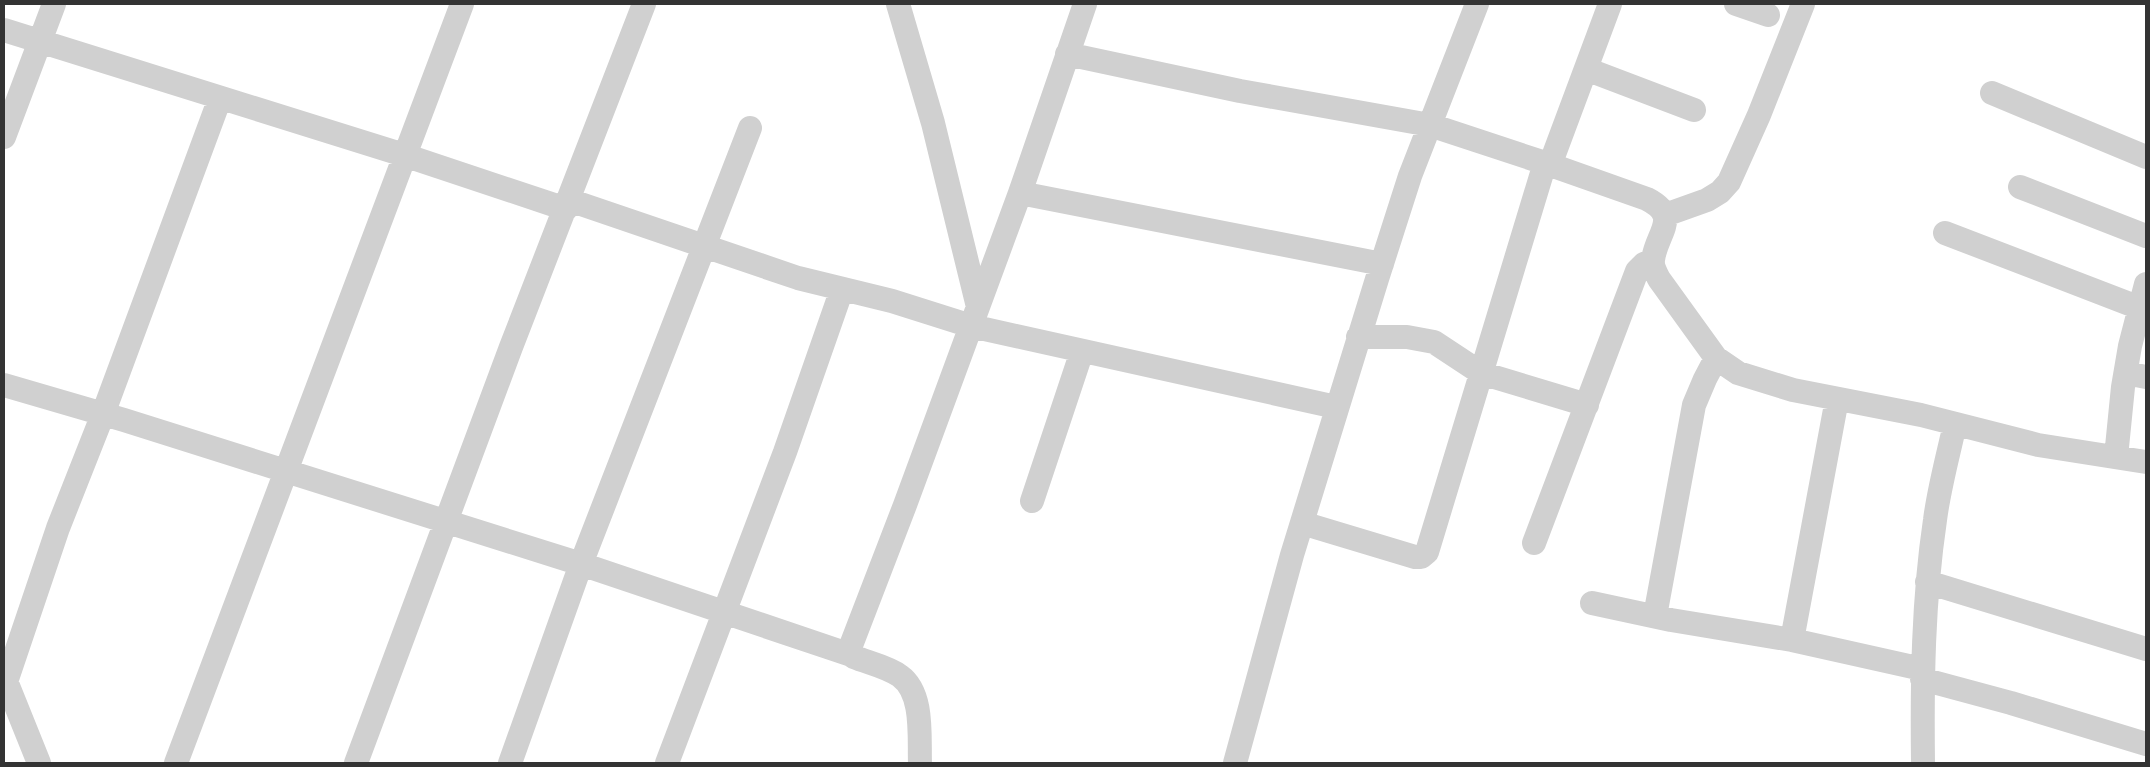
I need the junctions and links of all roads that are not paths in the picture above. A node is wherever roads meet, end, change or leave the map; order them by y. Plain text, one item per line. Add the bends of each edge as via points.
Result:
1 (54, 4) edge
2 (462, 4) edge
3 (644, 4) edge
4 (898, 4) edge
5 (1085, 4) edge
6 (1477, 4) edge
7 (1610, 4) edge
8 (1736, 4) edge
9 (1803, 4) edge
10 (1768, 15) dead end
11 (4, 30) edge
12 (40, 40) junction
13 (1067, 54) junction
14 (1586, 69) junction
15 (1992, 93) dead end
16 (220, 98) junction
17 (1694, 110) dead end
18 (1430, 125) junction
19 (750, 128) dead end
20 (4, 134) edge
21 (404, 155) junction
22 (2146, 157) edge
23 (1548, 164) junction
24 (2020, 187) dead end
25 (1020, 193) junction
26 (567, 204) junction
27 (1665, 215) junction
28 (1945, 232) dead end
29 (2146, 236) edge
30 (703, 246) junction
31 (1653, 260) junction
32 (1382, 264) junction
33 (2146, 284) edge
34 (842, 289) junction
35 (2140, 308) junction
36 (974, 317) junction
37 (1358, 338) junction
38 (1082, 351) junction
39 (1716, 358) junction
40 (1481, 372) junction
41 (2136, 375) edge
42 (4, 385) edge
43 (1838, 399) junction
44 (1581, 403) junction
45 (1336, 407) junction
46 (103, 414) junction
47 (1955, 424) junction
48 (2116, 457) junction
49 (2146, 462) edge
50 (286, 473) junction
51 (1032, 501) dead end
52 (446, 522) junction
53 (1302, 522) junction
54 (1534, 543) dead end
55 (581, 564) junction
56 (1927, 582) junction
57 (1592, 603) dead end
58 (725, 614) junction
59 (1655, 616) junction
60 (1792, 640) junction
61 (2146, 649) edge
62 (851, 655) junction
63 (1922, 674) junction
64 (5, 679) edge
65 (2146, 744) edge
66 (38, 763) edge
67 (176, 763) edge
68 (356, 763) edge
69 (510, 763) edge
70 (667, 763) edge
71 (920, 763) edge
72 (1235, 763) edge
73 (1923, 763) edge

1 - 12 street
2 - 21 street
3 - 26 street
4 - 36 street via 933,123
5 - 13 street
6 - 18 street
7 - 14 street
8 - 10 street
9 - 27 street via 1729,182 1708,200
11 - 12 street
12 - 16 street
12 - 20 street
13 - 18 street
13 - 25 street
14 - 17 street
14 - 23 street
15 - 22 street
16 - 21 street
16 - 46 street
18 - 23 street
18 - 32 street
19 - 30 street
21 - 26 street
21 - 50 street
23 - 27 street via 1647,200 1662,208
23 - 40 street
24 - 29 street
25 - 32 street
25 - 36 street
26 - 30 street
26 - 52 street
27 - 31 street
28 - 35 street
30 - 34 street
30 - 55 street
31 - 39 street via 1659,279
31 - 44 street via 1637,271
32 - 37 street
33 - 35 street
34 - 36 street
34 - 58 street
35 - 41 street
36 - 38 street
36 - 62 street via 852,640
37 - 40 street via 1408,337 1434,342
37 - 45 street
38 - 45 street
38 - 51 street
39 - 43 street via 1738,373 1773,385
39 - 59 street via 1694,405
40 - 44 street
40 - 53 street via 1430,546 1421,557
41 - 48 street
42 - 46 street
43 - 47 street
43 - 60 street
44 - 54 street
45 - 53 street
46 - 50 street
46 - 64 street via 54,536
47 - 48 street via 2038,445
47 - 56 street via 1935,519
48 - 49 street
50 - 52 street
50 - 67 street
52 - 55 street
52 - 68 street
53 - 72 street
55 - 58 street
55 - 69 street
56 - 61 street
56 - 63 street
57 - 59 street
58 - 62 street
58 - 70 street
59 - 60 street
60 - 63 street
62 - 71 street via 899,675 909,683 917,709
63 - 65 street
63 - 73 street
64 - 66 street

